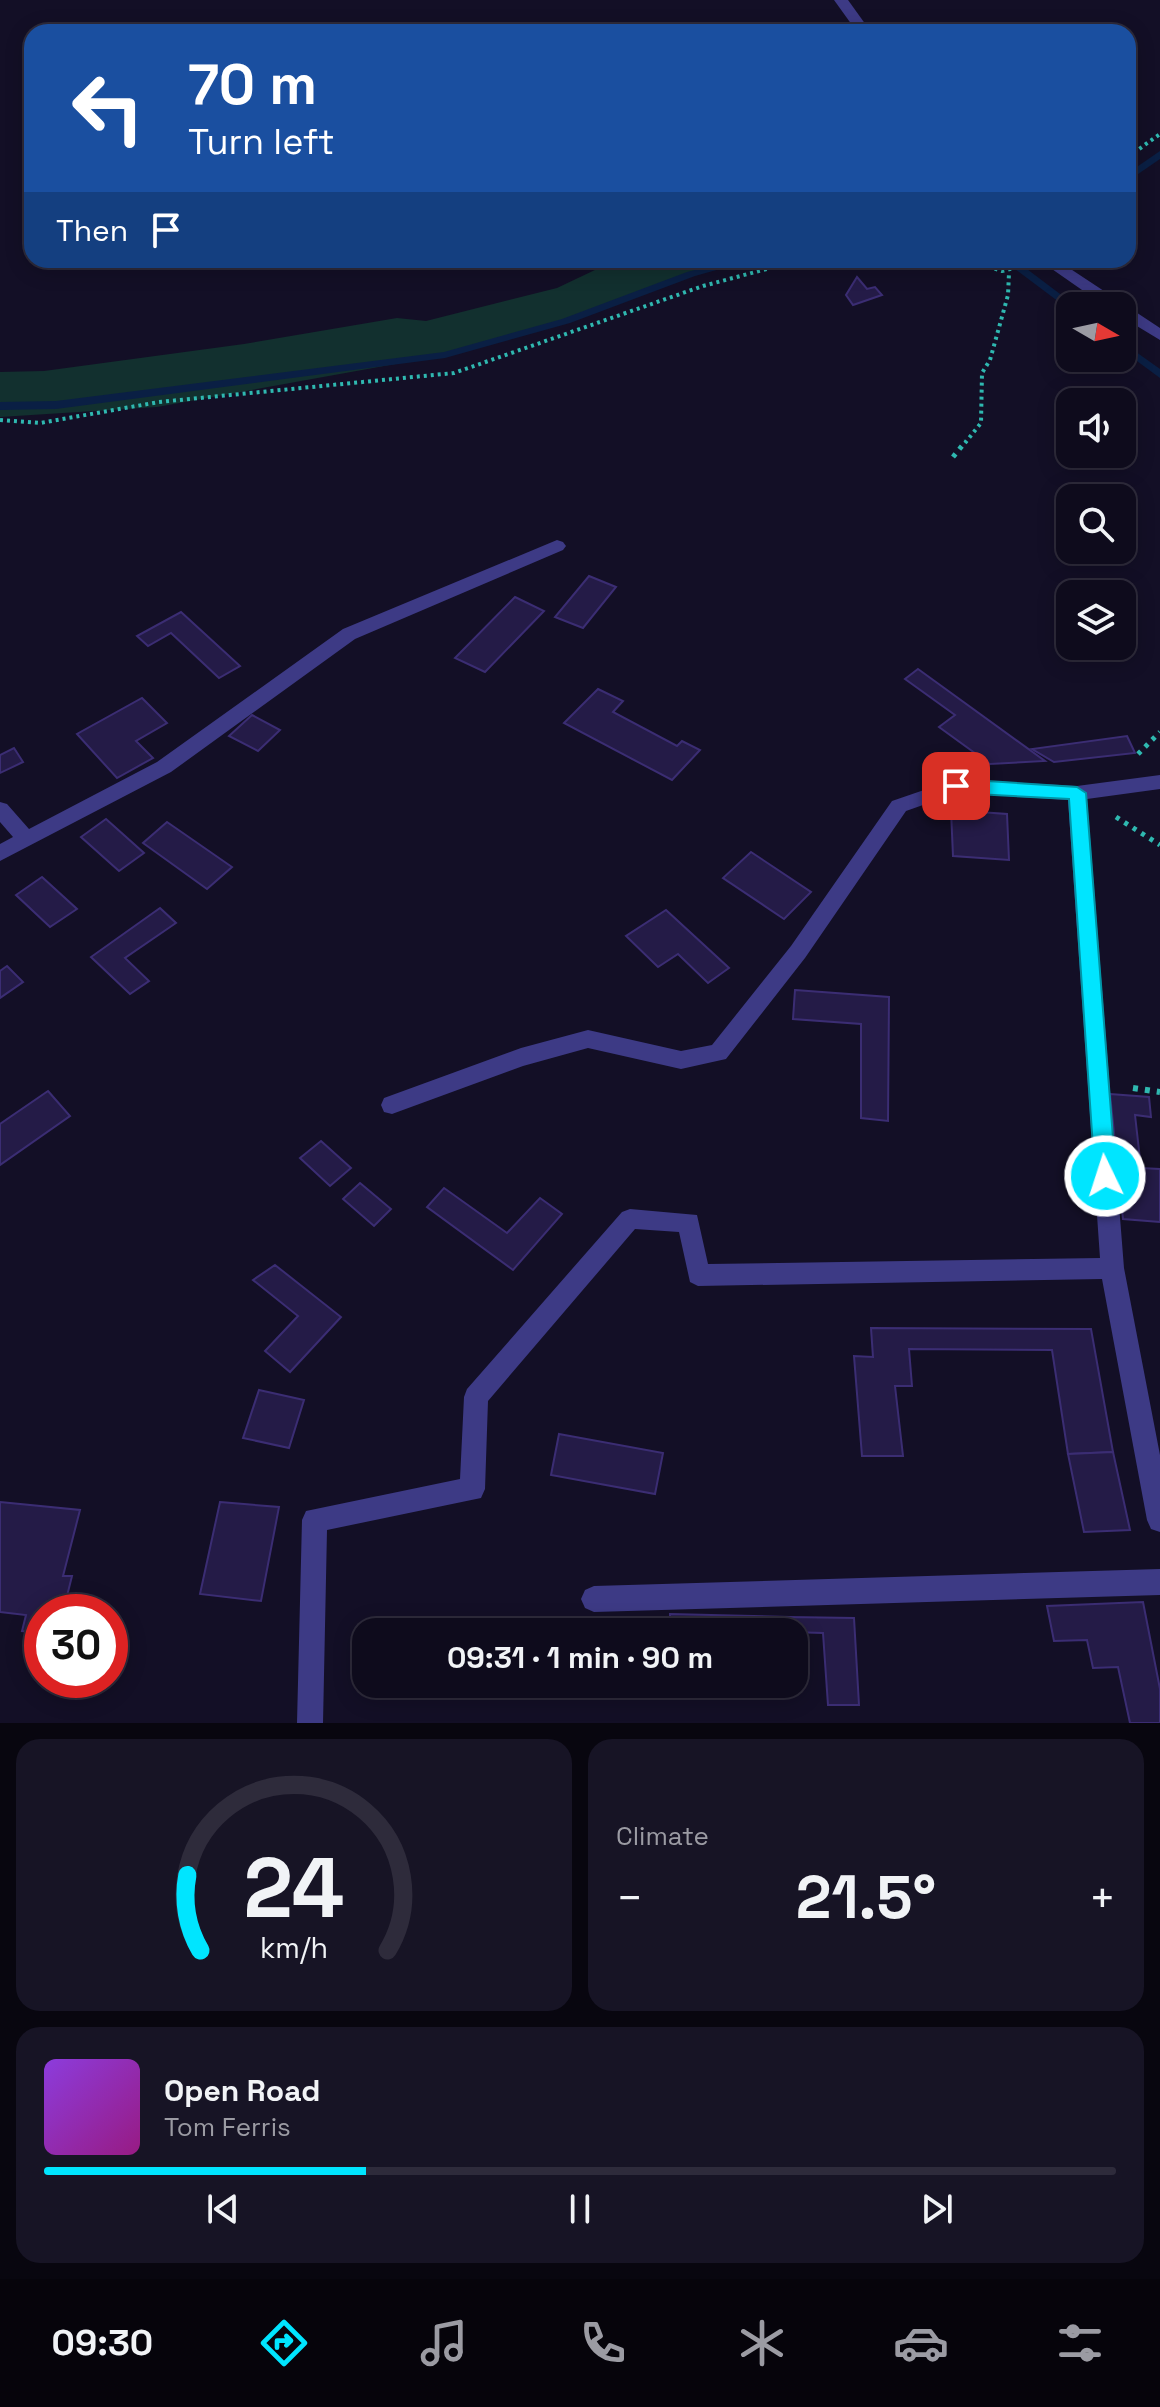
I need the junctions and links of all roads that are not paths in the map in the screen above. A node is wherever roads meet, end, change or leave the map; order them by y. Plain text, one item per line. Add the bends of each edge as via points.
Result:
1 (841, 0) edge
2 (858, 24) edge
3 (1059, 268) edge
4 (1094, 292) edge
5 (1136, 319) edge
6 (1160, 335) edge
7 (557, 546) dead end
8 (1160, 782) edge
9 (1077, 793) junction
10 (0, 809) edge
11 (27, 840) junction
12 (0, 853) edge
13 (392, 1105) dead end
14 (1112, 1268) junction
15 (1160, 1520) edge
16 (1160, 1582) edge
17 (594, 1599) dead end
18 (310, 1723) edge

1 - 2 street
3 - 4 street
5 - 6 street
7 - 11 street via 349,634 164,767
8 - 9 street
9 - 13 street via 956,786 899,806 798,952 718,1053 681,1060 588,1039 521,1057
9 - 14 street
10 - 11 street
11 - 12 street
14 - 15 street
14 - 18 street via 698,1275 689,1222 630,1219 476,1397 472,1489 315,1520
16 - 17 street

